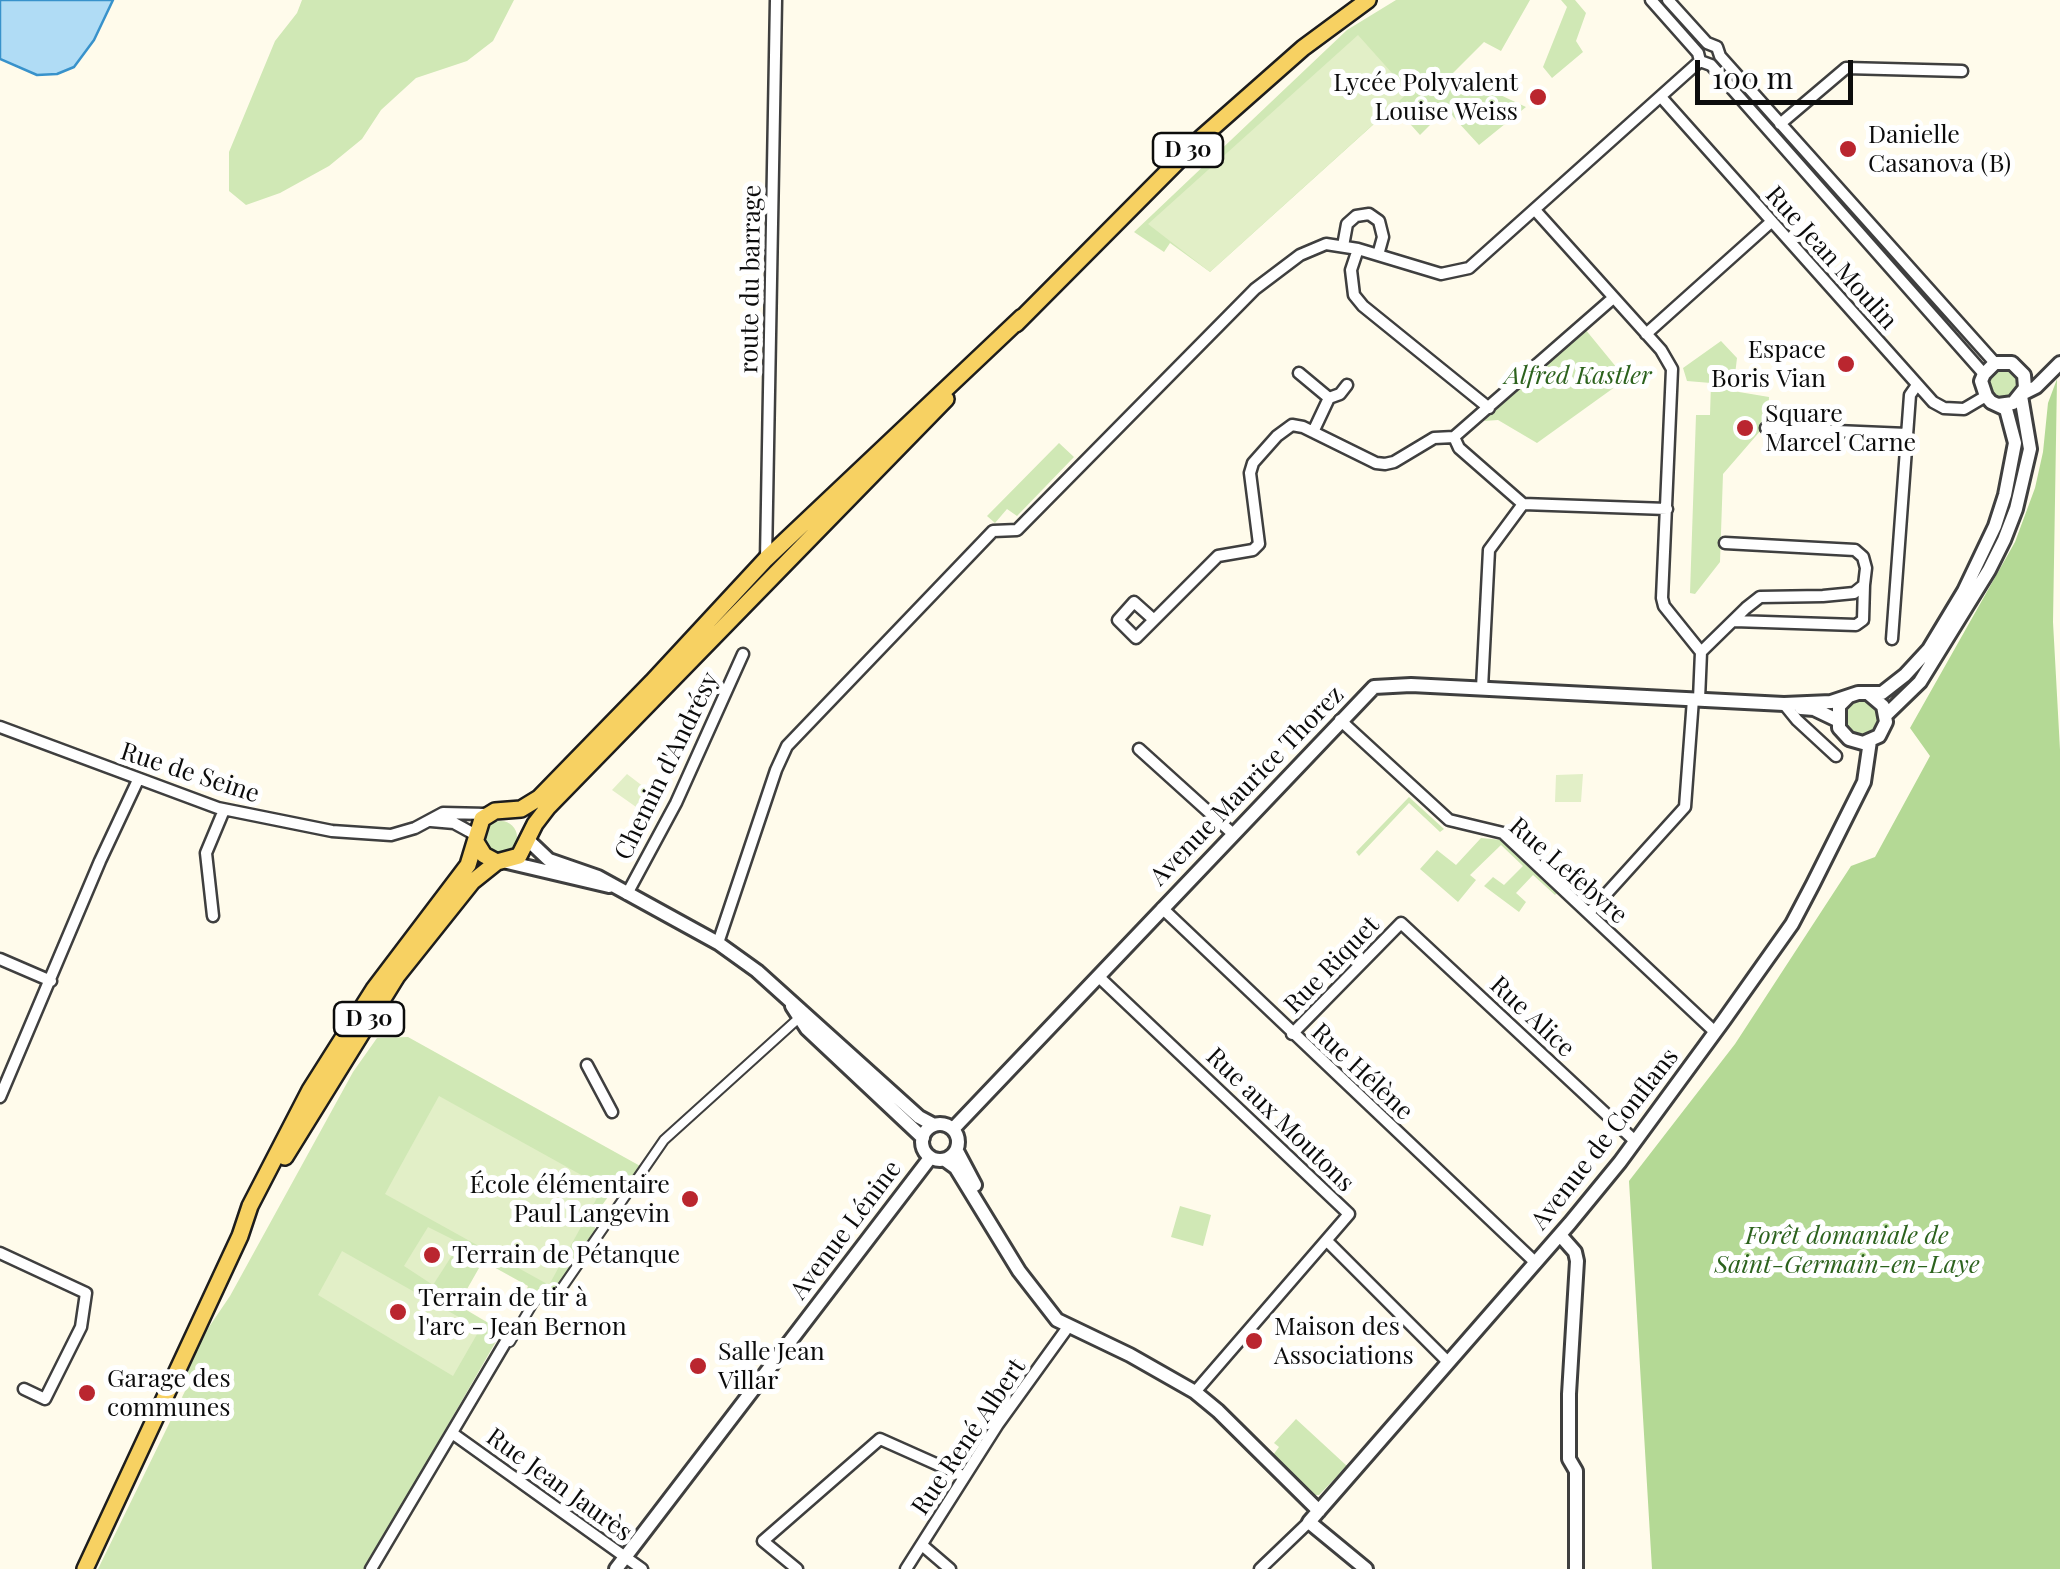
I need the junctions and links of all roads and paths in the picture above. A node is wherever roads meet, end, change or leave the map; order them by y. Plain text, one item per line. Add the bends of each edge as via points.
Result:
1 (789, 0) edge
2 (1368, 0) edge
3 (1651, 0) edge
4 (1668, 0) edge
5 (777, 5) edge
6 (1707, 43) junction
7 (1707, 59) junction
8 (1962, 71) dead end
9 (1661, 98) junction
10 (1780, 124) junction
11 (1854, 205) junction
12 (1535, 210) junction
13 (1844, 214) junction
14 (1772, 222) junction
15 (1343, 246) junction
16 (1358, 249) junction
17 (1378, 255) junction
18 (1612, 299) junction
19 (1022, 316) junction
20 (1646, 334) junction
21 (1994, 363) junction
22 (2060, 364) edge
23 (1299, 373) dead end
24 (1984, 374) junction
25 (1916, 384) junction
26 (1347, 386) dead end
27 (2022, 395) junction
28 (1986, 396) junction
29 (1328, 398) junction
30 (1998, 404) junction
31 (1489, 408) junction
32 (1766, 428) dead end
33 (1313, 432) junction
34 (1907, 434) junction
35 (1454, 437) junction
36 (1523, 504) junction
37 (1667, 508) junction
38 (1725, 543) dead end
39 (766, 559) junction
40 (1864, 586) junction
41 (760, 589) junction
42 (1153, 620) dead end
43 (1734, 621) junction
44 (1892, 638) dead end
45 (1702, 652) junction
46 (742, 654) dead end
47 (1482, 688) junction
48 (1868, 694) junction
49 (1849, 696) junction
50 (1696, 699) junction
51 (1784, 704) junction
52 (1886, 716) junction
53 (1340, 720) junction
54 (1837, 720) junction
55 (0, 727) edge
56 (1870, 741) junction
57 (1140, 749) dead end
58 (1836, 756) dead end
59 (138, 780) junction
60 (224, 810) junction
61 (512, 812) junction
62 (488, 814) junction
63 (430, 821) junction
64 (1232, 833) junction
65 (528, 838) junction
66 (476, 839) junction
67 (501, 862) junction
68 (613, 886) junction
69 (627, 894) junction
70 (1162, 908) junction
71 (1589, 913) junction
72 (213, 916) dead end
73 (1401, 923) joint
74 (718, 942) junction
75 (0, 959) edge
76 (1099, 976) junction
77 (51, 981) junction
78 (785, 996) junction
79 (800, 1018) junction
80 (1715, 1032) junction
81 (1292, 1034) junction
82 (587, 1064) dead end
83 (0, 1097) edge
84 (612, 1112) dead end
85 (934, 1125) junction
86 (953, 1128) junction
87 (922, 1138) junction
88 (1635, 1141) junction
89 (957, 1151) junction
90 (930, 1158) junction
91 (944, 1160) junction
92 (982, 1206) junction
93 (1560, 1235) junction
94 (240, 1236) junction
95 (1326, 1241) junction
96 (0, 1253) edge
97 (1536, 1263) junction
98 (1068, 1328) junction
99 (508, 1342) joint
100 (1448, 1362) junction
101 (24, 1390) dead end
102 (1195, 1392) junction
103 (452, 1433) junction
104 (963, 1476) junction
105 (1314, 1516) junction
106 (922, 1545) junction
107 (625, 1556) junction
108 (85, 1569) edge
109 (371, 1569) edge
110 (616, 1569) edge
111 (642, 1569) edge
112 (797, 1569) edge
113 (906, 1569) edge
114 (950, 1569) edge
115 (1260, 1569) edge
116 (1366, 1569) edge
117 (1576, 1569) edge

1 - 5 street
2 - 19 main road, D 30 via 1200,138
3 - 7 street
4 - 6 street
5 - 39 street, route du barrage
6 - 7 street
6 - 7 street via 1717,46
7 - 9 street
7 - 10 street
7 - 13 street
8 - 10 street via 1846,68
9 - 12 street
9 - 14 street, Rue Jean Moulin
10 - 11 street
11 - 13 street
11 - 21 street
12 - 17 street via 1470,268 1441,274
12 - 18 street
13 - 24 street
14 - 20 street
14 - 25 street, Rue Jean Moulin
15 - 16 street
15 - 17 street via 1347,224 1370,214 1380,221
15 - 74 street via 1312,248 1254,288 1017,530 993,531 787,746
16 - 17 street
16 - 31 street via 1350,270 1363,306
18 - 20 street
18 - 31 street
19 - 39 main road, D 30
19 - 41 main road, D 30
20 - 37 street via 1672,368
21 - 24 street
21 - 27 street via 2021,370
22 - 27 street
23 - 29 street
24 - 28 street
25 - 28 street, Rue Jean Moulin via 1944,408 1964,410
25 - 34 street
26 - 29 street
27 - 30 street
27 - 52 street via 2030,449 2004,540 1920,682
28 - 30 street
29 - 33 street
30 - 48 street via 2008,414 2014,453 1982,558 1928,649 1905,676 1882,693
31 - 35 street
32 - 34 street
33 - 35 street via 1385,464 1434,438
33 - 42 street via 1292,425 1252,463 1259,544 1218,556
34 - 44 street
35 - 36 street
36 - 37 street
36 - 47 street via 1489,550
37 - 45 street via 1664,606
38 - 40 street via 1855,550 1864,557
39 - 41 street
39 - 61 main road, D 30 via 536,800
40 - 43 street via 1835,595 1760,596
40 - 43 street via 1863,620 1856,626
41 - 65 main road, D 30 via 548,806
43 - 45 street
45 - 50 street
46 - 69 street, Chemin d'Andrésy
47 - 50 street, Avenue Maurice Thorez
47 - 53 street, Avenue Maurice Thorez via 1381,684
48 - 49 street
48 - 52 street
49 - 51 street, Avenue Maurice Thorez
49 - 54 street
50 - 51 street, Avenue Maurice Thorez
50 - 71 street via 1684,807
51 - 54 street, Avenue Maurice Thorez
51 - 58 street
52 - 56 street
53 - 64 street, Avenue Maurice Thorez
53 - 71 street, Rue Lefebvre via 1448,820 1502,833
54 - 56 street via 1848,739
55 - 59 street, Rue de Seine
56 - 80 street, Avenue de Conflans via 1864,782 1808,894
57 - 64 street
59 - 60 street, Rue de Seine
59 - 77 street
60 - 63 street, Rue de Seine via 390,835
60 - 72 street via 206,853
61 - 62 main road
61 - 65 main road via 524,821
62 - 63 street, Rue de Seine via 444,813
62 - 66 main road
63 - 66 street via 454,824
64 - 70 street, Avenue Maurice Thorez
65 - 67 main road via 519,856
65 - 68 street via 549,860
66 - 67 main road via 484,855
66 - 94 main road, D 30 via 464,871 374,989 310,1090
67 - 68 street
67 - 94 main road, D 30 via 474,879 396,976
68 - 69 street
69 - 74 street
70 - 76 street, Avenue Maurice Thorez
70 - 81 street, Rue Hélène
71 - 80 street, Rue Lefebvre
73 - 81 street, Rue Riquet
73 - 88 street, Rue Alice
74 - 78 street
75 - 77 street
76 - 86 street, Avenue Maurice Thorez
76 - 95 street, Rue aux Moutons via 1349,1214
77 - 83 street
78 - 79 street
78 - 85 street
79 - 87 street
79 - 99 street via 664,1140 557,1295 535,1300
80 - 88 street, Avenue de Conflans
81 - 97 street, Rue Hélène
82 - 84 street
85 - 86 street
85 - 87 street
86 - 89 street
87 - 90 street
88 - 93 street, Avenue de Conflans
89 - 91 street
89 - 92 street
90 - 91 street
90 - 107 street, Avenue Lénine
91 - 92 street
92 - 98 street via 1038,1300
93 - 97 street, Avenue de Conflans
93 - 117 street via 1577,1261 1569,1394
94 - 108 main road, D 30
95 - 100 street
95 - 102 street, Rue aux Moutons
96 - 101 street via 86,1293 81,1327 45,1399
97 - 100 street, Avenue de Conflans
98 - 102 street
98 - 104 street, Rue René Albert
99 - 103 street
100 - 105 street, Avenue de Conflans
102 - 105 street
103 - 107 street, Rue Jean Jaurès
103 - 109 street
104 - 106 street, Rue René Albert
104 - 112 street via 880,1438 763,1541
105 - 115 street
105 - 116 street
106 - 113 street, Rue René Albert
106 - 114 street
107 - 110 street, Avenue Lénine
107 - 111 street, Rue Jean Jaurès

